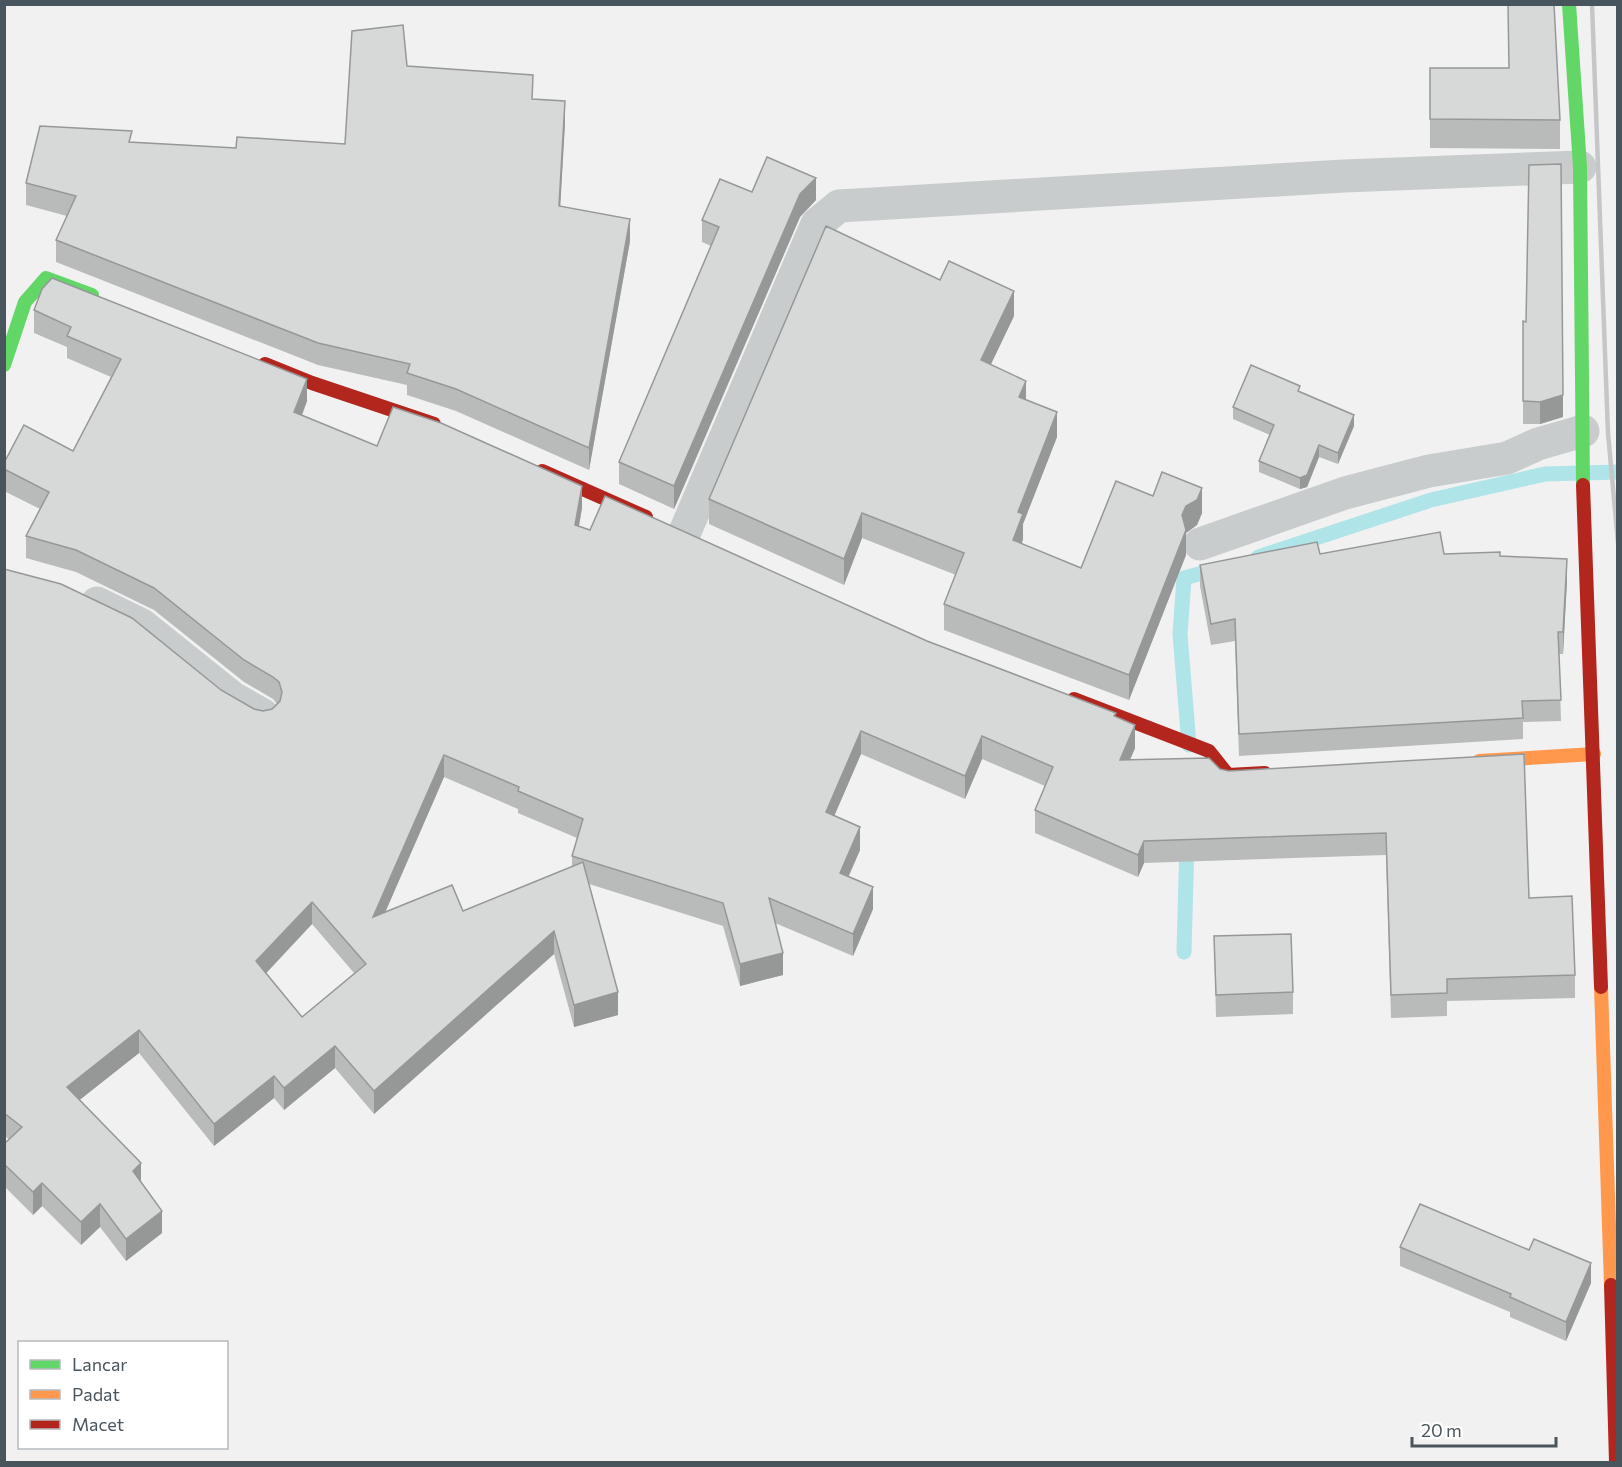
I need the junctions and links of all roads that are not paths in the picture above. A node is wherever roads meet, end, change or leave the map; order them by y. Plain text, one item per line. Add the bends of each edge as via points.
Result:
1 (1569, 4) edge
2 (1580, 167) junction
3 (111, 302) edge
4 (249, 357) edge
5 (4, 365) edge
6 (448, 428) edge
7 (1583, 445) junction
8 (534, 467) edge
9 (679, 532) joint
10 (1200, 544) dead end
11 (68, 589) edge
12 (1064, 696) edge
13 (263, 715) edge
14 (1594, 754) junction
15 (1464, 762) edge
16 (1275, 772) edge
17 (1616, 1462) edge

1 - 2 street
2 - 7 street
2 - 9 street via 1344,176 839,206 817,224
3 - 5 street via 46,278 25,302
4 - 6 street via 312,383
7 - 10 street via 1538,444 1507,458 1429,471 1345,492
7 - 14 street
8 - 9 street
11 - 13 street via 142,625 233,698
12 - 16 street via 1209,751 1228,775
14 - 15 street
14 - 17 street

